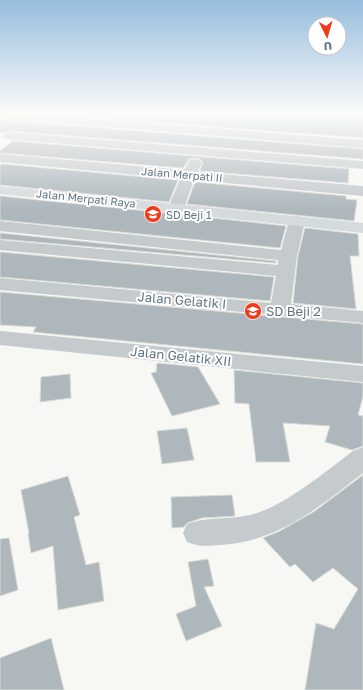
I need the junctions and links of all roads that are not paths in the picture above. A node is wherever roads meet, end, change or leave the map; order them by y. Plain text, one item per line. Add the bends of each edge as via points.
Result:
1 (106, 146) edge
2 (205, 146) edge
3 (201, 152) junction
4 (0, 158) edge
5 (363, 165) edge
6 (189, 175) junction
7 (0, 190) edge
8 (363, 191) edge
9 (176, 208) junction
10 (297, 221) junction
11 (0, 226) edge
12 (363, 228) edge
13 (160, 243) junction
14 (0, 245) edge
15 (244, 257) dead end
16 (287, 263) junction
17 (0, 284) edge
18 (280, 310) junction
19 (363, 317) edge
20 (0, 338) edge
21 (363, 374) edge
22 (363, 458) edge
23 (198, 533) dead end

1 - 3 street
2 - 3 street
3 - 5 street
3 - 6 street
4 - 6 street, Jalan Merpati II
6 - 8 street, Jalan Merpati II
6 - 9 street
7 - 9 street, Jalan Merpati Raya
9 - 10 street, Jalan Merpati Raya
10 - 12 street, Jalan Merpati Raya
10 - 16 street
11 - 13 street
13 - 15 street via 157,250
13 - 16 street
14 - 16 street
16 - 18 street
17 - 18 street, Jalan Gelatik I
18 - 19 street, Jalan Gelatik I
20 - 21 street, Jalan Gelatik XII
22 - 23 street via 317,493 278,517 251,528

